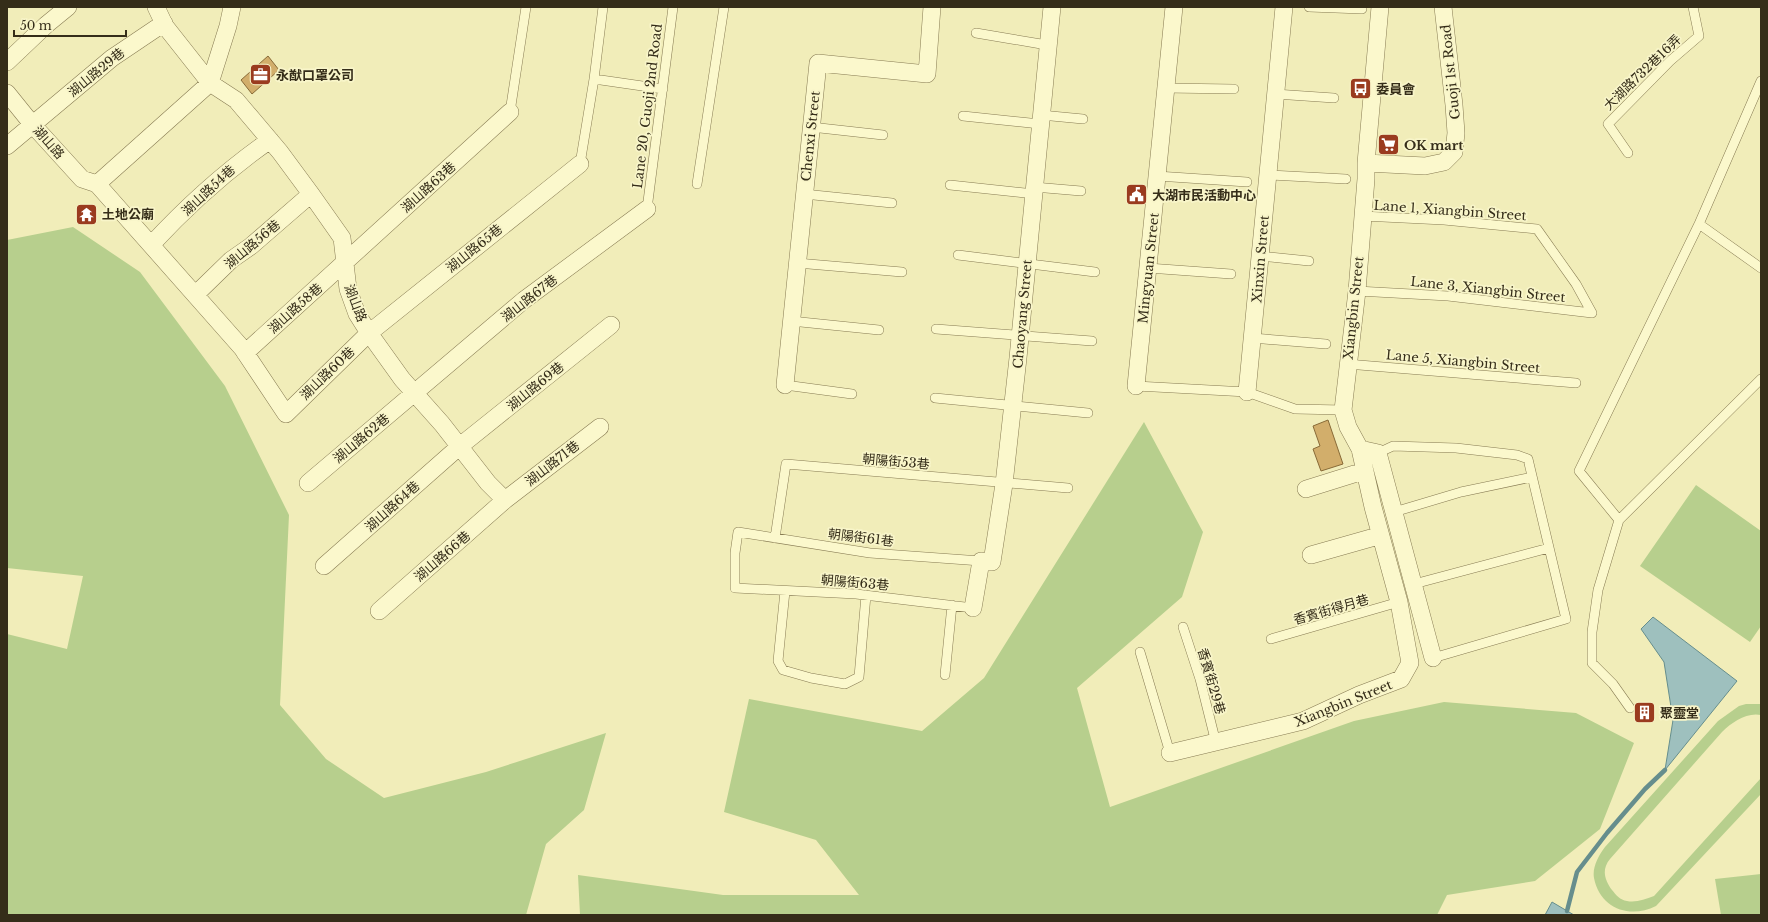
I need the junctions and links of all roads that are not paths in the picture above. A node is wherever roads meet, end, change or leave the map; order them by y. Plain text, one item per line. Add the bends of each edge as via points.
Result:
1 (68, 7) edge
2 (156, 7) edge
3 (232, 7) edge
4 (526, 7) edge
5 (603, 7) edge
6 (673, 7) edge
7 (724, 7) edge
8 (932, 7) edge
9 (1052, 7) edge
10 (1174, 7) edge
11 (1284, 7) edge
12 (1310, 7) edge
13 (1380, 7) edge
14 (1443, 7) edge
15 (1693, 7) edge
16 (1362, 9) dead end
17 (164, 22) junction
18 (976, 33) dead end
19 (1047, 45) junction
20 (7, 62) edge
21 (594, 79) junction
22 (1761, 81) edge
23 (210, 83) junction
24 (1166, 88) junction
25 (663, 89) junction
26 (1234, 89) dead end
27 (7, 93) edge
28 (1276, 94) junction
29 (1334, 98) dead end
30 (510, 112) joint
31 (963, 116) dead end
32 (1041, 119) junction
33 (1083, 119) dead end
34 (32, 124) junction
35 (811, 127) junction
36 (883, 136) dead end
37 (270, 140) junction
38 (7, 146) edge
39 (1628, 153) dead end
40 (1366, 163) junction
41 (580, 164) joint
42 (1268, 175) junction
43 (1157, 176) junction
44 (1346, 179) dead end
45 (1247, 182) dead end
46 (96, 184) junction
47 (697, 184) dead end
48 (950, 185) dead end
49 (1034, 191) junction
50 (1081, 191) dead end
51 (311, 194) junction
52 (804, 194) junction
53 (892, 203) dead end
54 (647, 209) joint
55 (1362, 216) junction
56 (1699, 224) junction
57 (151, 245) junction
58 (958, 255) dead end
59 (1260, 256) junction
60 (1308, 261) dead end
61 (345, 263) junction
62 (797, 263) junction
63 (1027, 264) junction
64 (1148, 268) junction
65 (1761, 268) edge
66 (902, 272) dead end
67 (1095, 272) dead end
68 (1231, 274) dead end
69 (1357, 291) junction
70 (195, 295) junction
71 (1592, 313) joint
72 (791, 321) junction
73 (611, 325) dead end
74 (936, 329) dead end
75 (879, 330) dead end
76 (369, 333) junction
77 (1020, 337) junction
78 (1252, 338) junction
79 (1092, 341) dead end
80 (1326, 344) dead end
81 (245, 353) junction
82 (1347, 364) junction
83 (1761, 379) edge
84 (1576, 383) dead end
85 (784, 385) joint
86 (1136, 386) joint
87 (1247, 392) junction
88 (414, 393) junction
89 (852, 394) dead end
90 (935, 398) dead end
91 (1013, 406) junction
92 (1343, 410) junction
93 (1088, 413) dead end
94 (286, 414) joint
95 (600, 427) dead end
96 (460, 446) junction
97 (1360, 449) junction
98 (1378, 453) junction
99 (1354, 474) dead end
100 (1532, 477) junction
101 (308, 483) dead end
102 (1004, 484) junction
103 (1068, 488) dead end
104 (1306, 489) dead end
105 (505, 500) junction
106 (1394, 512) junction
107 (1619, 520) junction
108 (775, 538) junction
109 (1370, 538) dead end
110 (1549, 548) junction
111 (1311, 555) dead end
112 (981, 561) junction
113 (324, 566) dead end
114 (1414, 584) junction
115 (735, 588) joint
116 (784, 590) junction
117 (866, 595) junction
118 (1399, 602) junction
119 (952, 605) junction
120 (973, 608) joint
121 (379, 611) dead end
122 (1183, 627) dead end
123 (1271, 639) dead end
124 (1140, 652) dead end
125 (1433, 658) joint
126 (944, 675) dead end
127 (1630, 708) dead end
128 (1216, 743) junction
129 (1170, 753) joint

1 - 20 street
2 - 17 street, 湖山路
3 - 23 street
4 - 30 lane
5 - 21 lane
6 - 25 lane, Lane 20, Guoji 2nd Road
7 - 47 lane
8 - 35 street, Chenxi Street via 927,74 818,63
9 - 19 street, Chaoyang Street
10 - 24 street, Mingyuan Street
11 - 28 street, Xinxin Street
12 - 16 lane
13 - 40 street
14 - 40 street, Guoji 1st Road via 1455,119 1454,152 1444,162 1425,166
15 - 39 lane, 大湖路732巷16弄 via 1699,36 1670,61 1608,124
17 - 23 street, 湖山路
17 - 34 street, 湖山路29巷 via 112,58
18 - 19 lane
19 - 32 street, Chaoyang Street
21 - 25 lane
21 - 41 lane
22 - 56 lane
23 - 37 street, 湖山路 via 236,100
23 - 46 street
24 - 26 lane
24 - 43 street, Mingyuan Street
25 - 54 lane, Lane 20, Guoji 2nd Road
27 - 34 street, 湖山路
28 - 29 lane
28 - 42 street, Xinxin Street
30 - 61 street, 湖山路63巷
31 - 32 lane
32 - 33 lane
32 - 49 street, Chaoyang Street
34 - 38 street, 湖山路29巷
34 - 46 street, 湖山路 via 82,179
35 - 36 lane
35 - 52 street, Chenxi Street
37 - 51 street, 湖山路
37 - 57 street, 湖山路54巷 via 237,163 170,224
40 - 55 street, Xiangbin Street
41 - 76 street, 湖山路65巷
42 - 44 lane
42 - 59 street, Xinxin Street
43 - 45 lane
43 - 64 street, Mingyuan Street
46 - 57 street, 湖山路
48 - 49 lane
49 - 50 lane
49 - 63 street, Chaoyang Street
51 - 61 street, 湖山路 via 342,238
51 - 70 street, 湖山路56巷 via 252,246 230,260
52 - 53 lane
52 - 62 street, Chenxi Street
54 - 88 street, 湖山路67巷 via 524,300
55 - 69 street, Xiangbin Street
55 - 71 lane, Lane 1, Xiangbin Street via 1444,220 1537,230 1576,284
56 - 65 lane
56 - 107 lane via 1579,471
57 - 70 street, 湖山路
58 - 63 lane
59 - 60 lane
59 - 78 street, Xinxin Street
61 - 76 street, 湖山路 via 348,289 357,314
61 - 81 street, 湖山路58巷
62 - 66 lane
62 - 72 street, Chenxi Street
63 - 67 lane
63 - 77 street, Chaoyang Street
64 - 68 lane
64 - 86 street, Mingyuan Street
69 - 71 lane, Lane 3, Xiangbin Street via 1448,296
69 - 82 street, Xiangbin Street
70 - 81 street, 湖山路
72 - 75 lane
72 - 85 street, Chenxi Street
73 - 96 street, 湖山路69巷
74 - 77 lane
76 - 88 street, 湖山路
76 - 94 street, 湖山路60巷
77 - 79 lane
77 - 91 street, Chaoyang Street
78 - 80 lane
78 - 87 street, Xinxin Street
81 - 94 street, 湖山路
82 - 84 lane, Lane 5, Xiangbin Street
82 - 92 street, Xiangbin Street
83 - 107 lane
85 - 89 lane
86 - 87 lane
87 - 92 lane via 1295,409
88 - 96 street, 湖山路
88 - 101 street, 湖山路62巷
90 - 91 lane
91 - 93 lane
91 - 102 street, Chaoyang Street
92 - 97 street, Xiangbin Street via 1348,427
95 - 105 street, 湖山路71巷
96 - 105 street, 湖山路 via 488,483
96 - 113 street, 湖山路64巷
97 - 98 street
97 - 118 street, Xiangbin Street
98 - 100 lane via 1393,446 1456,448 1517,455 1528,458
98 - 106 street
99 - 104 street
100 - 106 lane via 1461,492
100 - 110 lane
102 - 103 lane, 朝陽街53巷
102 - 108 lane, 朝陽街53巷 via 786,464
102 - 112 street, Chaoyang Street via 992,562
105 - 121 street, 湖山路66巷
106 - 114 street
107 - 127 lane via 1598,590 1592,632 1592,663 1613,684
108 - 112 lane, 朝陽街61巷 via 870,552
108 - 115 lane, 朝陽街61巷 via 738,532
109 - 111 street
110 - 114 lane
110 - 125 lane via 1566,619
112 - 120 street
114 - 125 street
115 - 116 lane, 朝陽街63巷
116 - 117 lane, 朝陽街63巷
116 - 117 lane via 778,661 783,670 845,684 859,677
117 - 119 lane, 朝陽街63巷
118 - 123 lane, 香賓街得月巷
118 - 128 street, Xiangbin Street via 1410,663 1401,679 1303,721
119 - 120 lane, 朝陽街63巷
119 - 126 lane
122 - 128 lane, 香賓街29巷 via 1200,679
124 - 129 lane
128 - 129 street, Xiangbin Street

